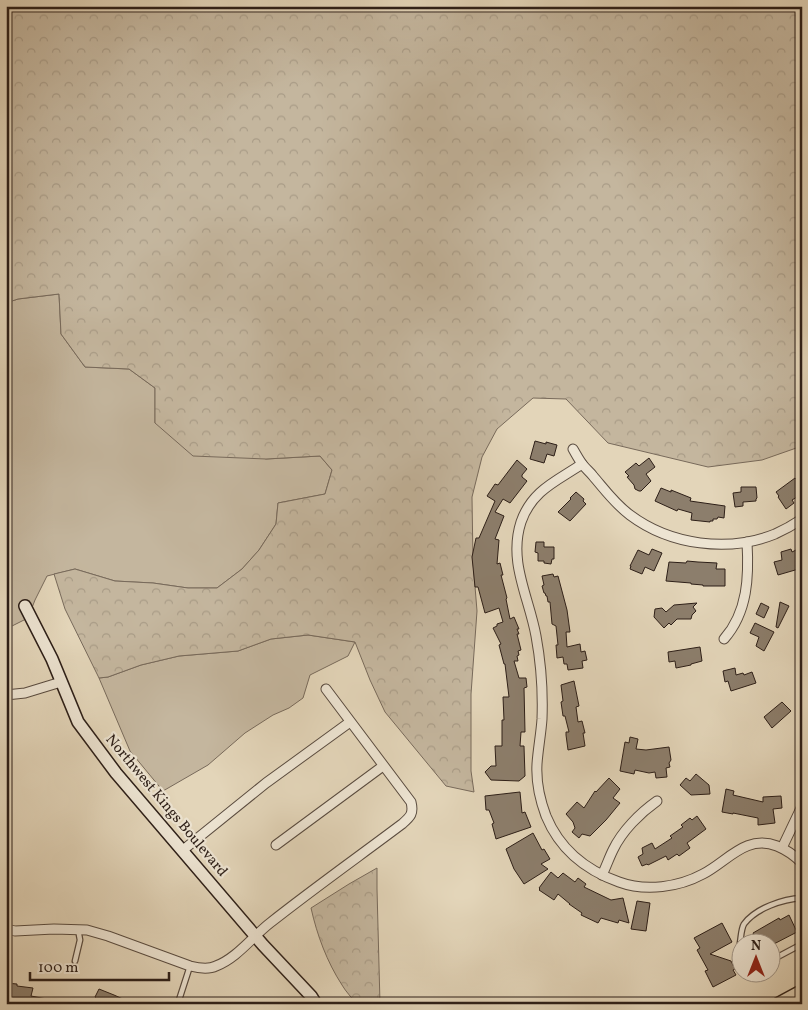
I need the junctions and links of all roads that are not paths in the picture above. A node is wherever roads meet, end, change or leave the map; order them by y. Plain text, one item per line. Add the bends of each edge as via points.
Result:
1 (573, 448) dead end
2 (582, 464) junction
3 (802, 520) edge
4 (747, 542) junction
5 (25, 606) dead end
6 (724, 639) dead end
7 (61, 682) junction
8 (326, 689) dead end
9 (6, 695) edge
10 (350, 722) junction
11 (383, 766) junction
12 (657, 801) dead end
13 (802, 806) edge
14 (276, 845) dead end
15 (782, 848) junction
16 (183, 850) junction
17 (802, 863) edge
18 (602, 875) junction
19 (802, 898) edge
20 (6, 929) edge
21 (78, 929) junction
22 (742, 932) edge
23 (256, 936) junction
24 (802, 944) edge
25 (780, 956) edge
26 (75, 961) dead end
27 (190, 966) junction
28 (802, 990) edge
29 (180, 1004) edge
30 (316, 1004) edge
31 (778, 1004) edge

1 - 2 street
2 - 4 street via 629,514 657,531 697,542
2 - 18 street via 534,498 521,521 516,551 539,658 542,719 537,775 542,804 568,851
3 - 4 street via 775,534
4 - 6 street via 746,595 735,625
5 - 7 street, Northwest Kings Boulevard
7 - 9 street
7 - 16 street, Northwest Kings Boulevard via 78,722 116,773
8 - 10 street
10 - 11 street
10 - 16 street via 266,783
11 - 14 street
11 - 23 street via 411,802 410,816
12 - 18 street via 631,824 618,841
13 - 15 street
15 - 17 street
15 - 18 street via 753,844 684,883 633,886
16 - 23 street, Northwest Kings Boulevard
19 - 22 lane via 770,905 752,916 743,925
20 - 21 street
21 - 26 lane via 80,940
21 - 27 street
23 - 27 street via 217,966
23 - 30 street, Northwest Kings Boulevard
24 - 25 lane
27 - 29 lane
28 - 31 main road

